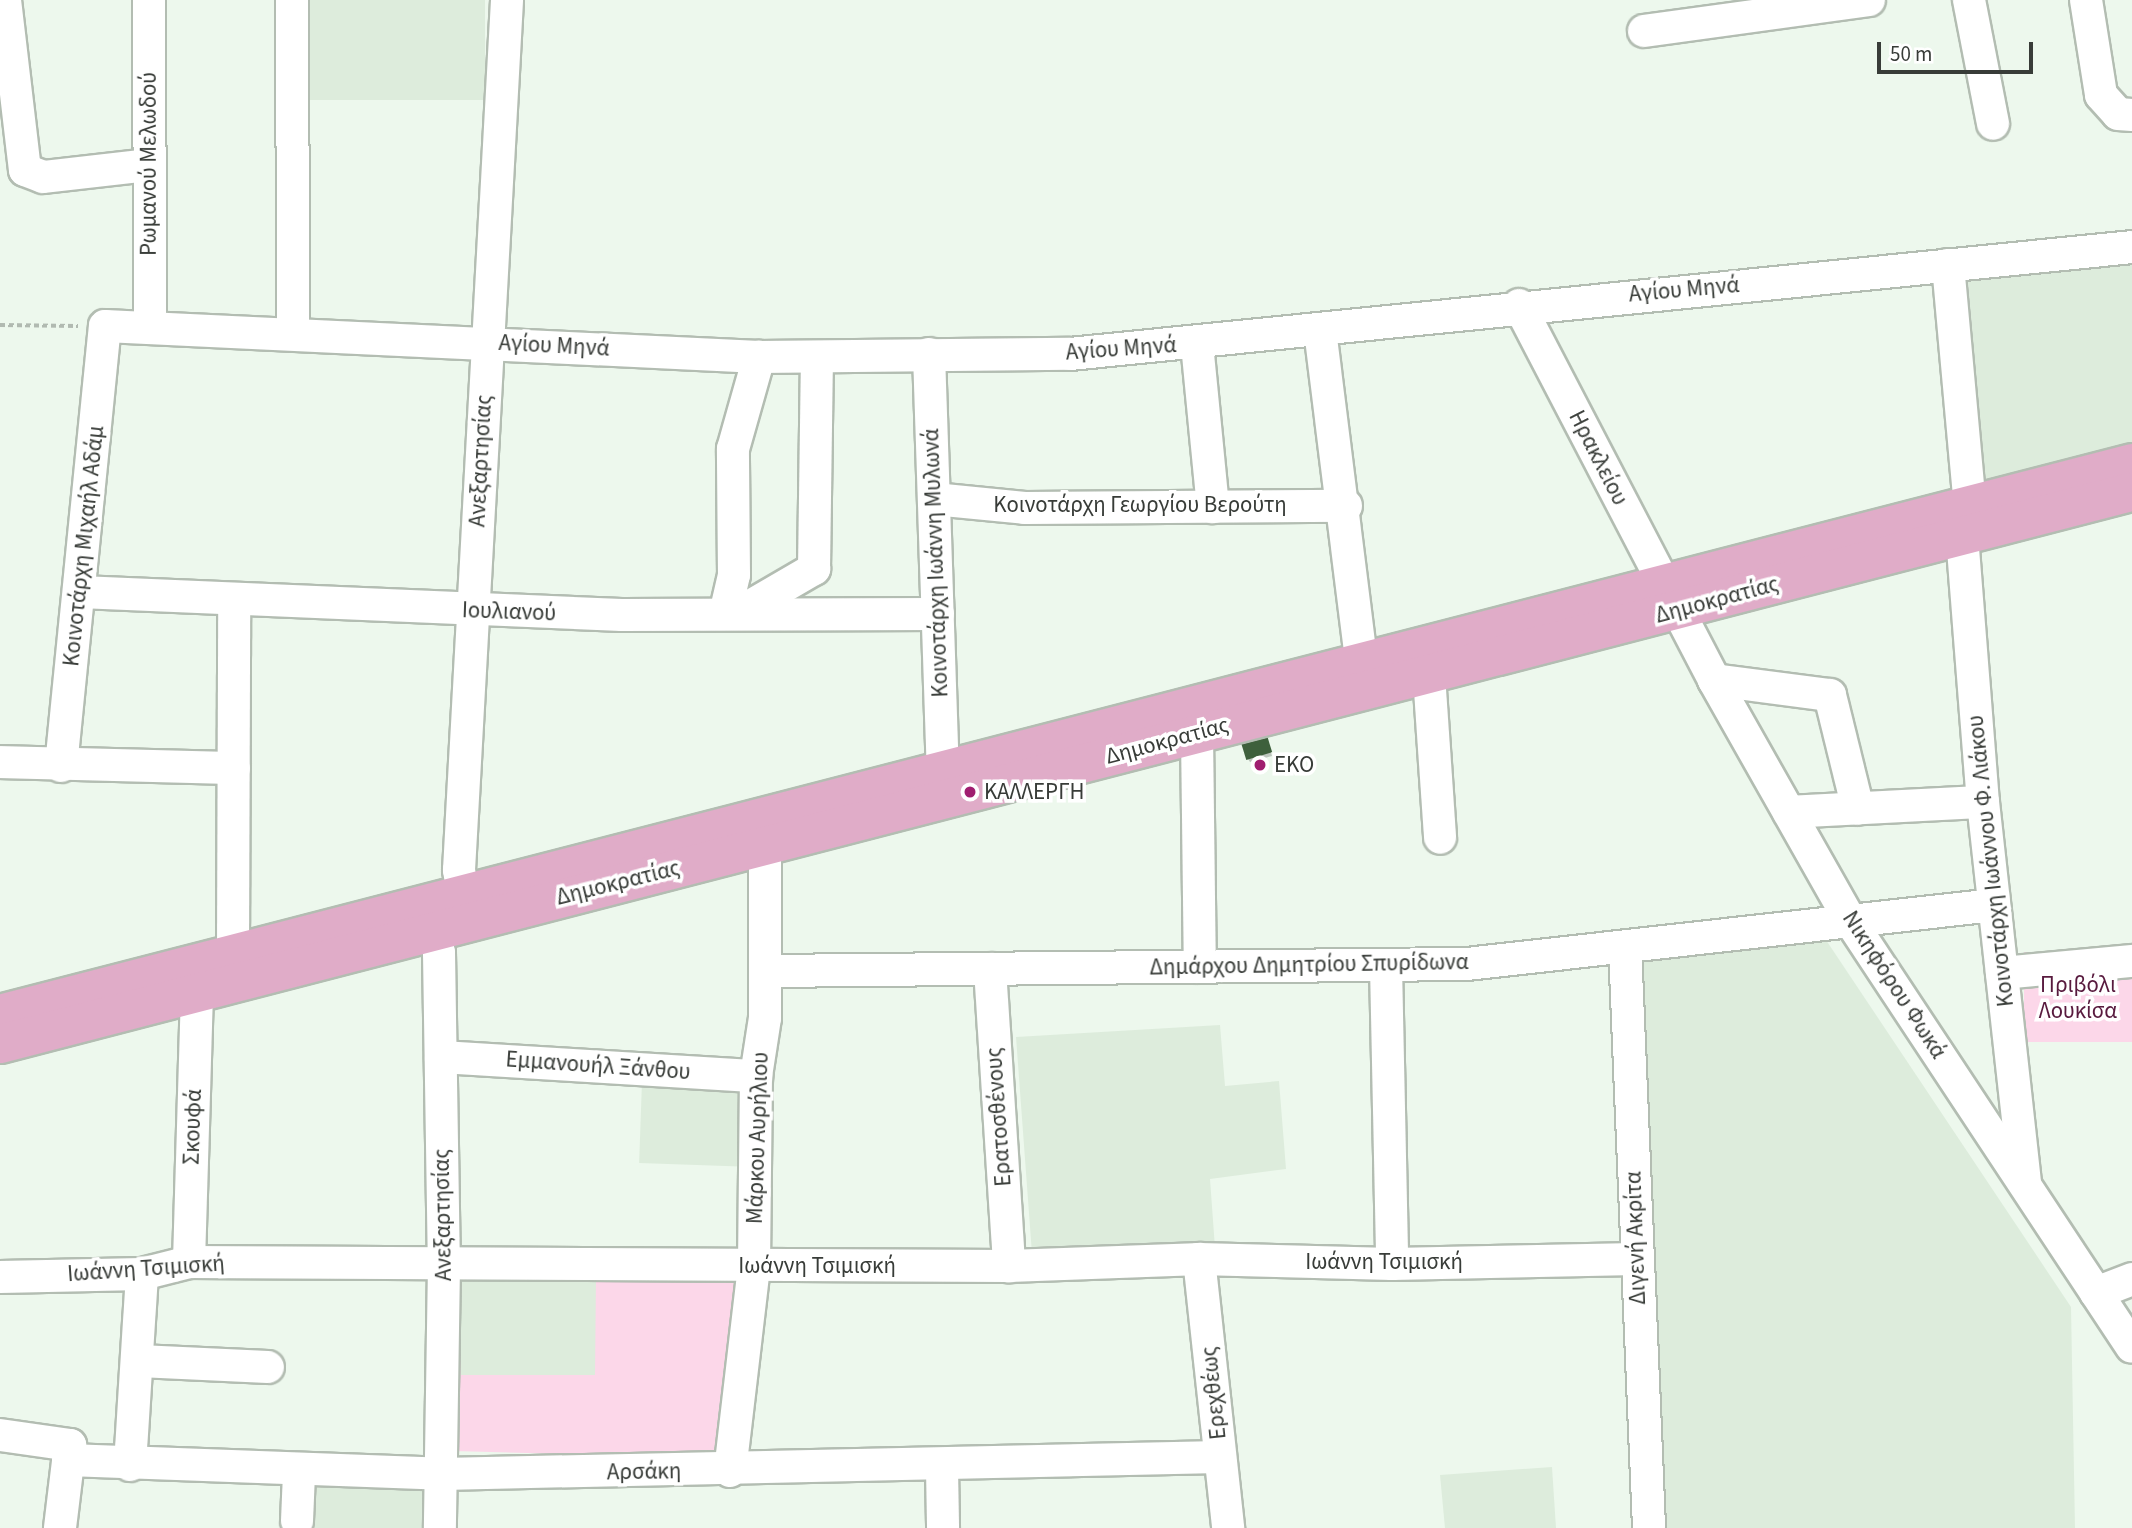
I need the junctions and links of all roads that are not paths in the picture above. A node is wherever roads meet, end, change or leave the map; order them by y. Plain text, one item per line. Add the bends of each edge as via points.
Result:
1 (5, 0) edge
2 (149, 0) edge
3 (292, 0) edge
4 (507, 0) edge
5 (1869, 0) edge
6 (1969, 0) edge
7 (2086, 0) edge
8 (1644, 31) dead end
9 (0, 89) edge
10 (22, 113) junction
11 (2132, 115) edge
12 (1993, 124) dead end
13 (149, 166) junction
14 (2132, 247) edge
15 (1948, 265) junction
16 (1519, 305) junction
17 (105, 326) joint
18 (150, 328) junction
19 (1320, 330) junction
20 (293, 334) junction
21 (487, 343) junction
22 (1197, 344) junction
23 (929, 354) junction
24 (759, 357) junction
25 (817, 357) junction
26 (2131, 449) edge
27 (2132, 492) edge
28 (934, 499) junction
29 (1346, 506) junction
30 (1213, 507) junction
31 (1966, 520) junction
32 (80, 592) junction
33 (1671, 597) junction
34 (234, 599) junction
35 (472, 611) junction
36 (732, 613) junction
37 (938, 614) junction
38 (1361, 661) junction
39 (1429, 675) junction
40 (1714, 680) junction
41 (1209, 739) junction
42 (0, 762) edge
43 (61, 766) junction
44 (234, 768) junction
45 (943, 771) junction
46 (1983, 802) junction
47 (1858, 808) junction
48 (1789, 813) junction
49 (1440, 838) dead end
50 (765, 846) junction
51 (1994, 905) junction
52 (448, 912) junction
53 (1851, 922) junction
54 (1625, 947) junction
55 (233, 953) junction
56 (2132, 961) edge
57 (1386, 966) junction
58 (1199, 967) junction
59 (990, 969) junction
60 (765, 971) junction
61 (2002, 973) junction
62 (197, 991) junction
63 (0, 1014) edge
64 (0, 1044) edge
65 (441, 1057) junction
66 (756, 1076) junction
67 (2025, 1186) junction
68 (1199, 1259) junction
69 (1636, 1259) junction
70 (188, 1262) junction
71 (1392, 1264) junction
72 (444, 1265) junction
73 (754, 1265) junction
74 (1009, 1266) junction
75 (142, 1274) junction
76 (0, 1277) edge
77 (2132, 1279) edge
78 (2096, 1293) junction
79 (2132, 1347) edge
80 (139, 1361) junction
81 (268, 1367) dead end
82 (0, 1435) edge
83 (1220, 1457) junction
84 (68, 1460) junction
85 (130, 1465) junction
86 (942, 1468) junction
87 (730, 1471) junction
88 (299, 1473) junction
89 (442, 1474) junction
90 (297, 1521) dead end
91 (60, 1528) edge
92 (440, 1528) edge
93 (943, 1528) edge
94 (1228, 1528) edge
95 (1649, 1528) edge

1 - 10 street
2 - 13 street, Ρωμανού Μελωδού
3 - 20 street
4 - 21 street, Ανεξαρτησίας
5 - 8 street
6 - 12 street
7 - 11 street via 2101,95 2118,114
9 - 10 street
10 - 13 street via 25,170 43,177
13 - 18 street, Ρωμανού Μελωδού
14 - 15 street, Αγίου Μηνά
15 - 16 street, Αγίου Μηνά
15 - 31 street, Κοινοτάρχη Ιωάννου Φ. Λιάκου
16 - 19 street, Αγίου Μηνά
16 - 33 street, Ηρακλείου
17 - 18 street, Αγίου Μηνά
17 - 32 street, Κοινοτάρχη Μιχαήλ Αδάμ
18 - 20 street, Αγίου Μηνά
19 - 22 street, Αγίου Μηνά
19 - 29 street
20 - 21 street, Αγίου Μηνά
21 - 24 street, Αγίου Μηνά
21 - 35 street, Ανεξαρτησίας
22 - 23 street, Αγίου Μηνά via 1070,354
22 - 30 street
23 - 25 street, Αγίου Μηνά
23 - 28 street, Κοινοτάρχη Ιωάννη Μυλωνά
24 - 25 street, Αγίου Μηνά
24 - 36 street via 733,449
25 - 36 street via 814,569
26 - 31 main road, Δημοκρατίας
27 - 31 main road, Δημοκρατίας
28 - 30 street, Κοινοτάρχη Γεωργίου Βερούτη via 1025,508
28 - 37 street, Κοινοτάρχη Ιωάννη Μυλωνά
29 - 30 street, Κοινοτάρχη Γεωργίου Βερούτη
29 - 38 street
31 - 33 main road, Δημοκρατίας
31 - 46 street, Κοινοτάρχη Ιωάννου Φ. Λιάκου
32 - 34 street, Ιουλιανού
32 - 43 street, Κοινοτάρχη Μιχαήλ Αδάμ
33 - 38 main road, Δημοκρατίας
33 - 39 main road, Δημοκρατίας
33 - 40 street, Νικηφόρου Φωκά
34 - 35 street, Ιουλιανού
34 - 44 street
35 - 36 street, Ιουλιανού
35 - 52 street, Ανεξαρτησίας
36 - 37 street, Ιουλιανού
37 - 45 street, Κοινοτάρχη Ιωάννη Μυλωνά
38 - 45 main road, Δημοκρατίας
39 - 41 main road, Δημοκρατίας via 1285,723
39 - 49 street
40 - 47 street via 1830,695
40 - 48 street, Νικηφόρου Φωκά
41 - 50 main road, Δημοκρατίας
41 - 58 street
42 - 43 street
43 - 44 street
44 - 55 street
45 - 52 main road, Δημοκρατίας
46 - 47 street
46 - 51 street, Κοινοτάρχη Ιωάννου Φ. Λιάκου
47 - 48 street
48 - 53 street, Νικηφόρου Φωκά
50 - 52 main road, Δημοκρατίας
50 - 60 street, Μάρκου Αυρήλιου
51 - 53 street, Δημάρχου Δημητρίου Σπυρίδωνα
51 - 61 street, Κοινοτάρχη Ιωάννου Φ. Λιάκου
52 - 55 main road, Δημοκρατίας
52 - 62 main road, Δημοκρατίας
52 - 65 street, Ανεξαρτησίας
53 - 54 street, Δημάρχου Δημητρίου Σπυρίδωνα
53 - 67 street, Νικηφόρου Φωκά
54 - 57 street, Δημάρχου Δημητρίου Σπυρίδωνα
54 - 69 street, Διγενή Ακρίτα
55 - 63 main road, Δημοκρατίας
56 - 61 street
57 - 58 street, Δημάρχου Δημητρίου Σπυρίδωνα
57 - 71 street
58 - 59 street, Δημάρχου Δημητρίου Σπυρίδωνα
59 - 60 street, Δημάρχου Δημητρίου Σπυρίδωνα
59 - 74 street, Ερατοσθένους
60 - 66 street, Μάρκου Αυρήλιου
61 - 67 street, Κοινοτάρχη Ιωάννου Φ. Λιάκου
62 - 64 main road, Δημοκρατίας
62 - 70 street, Σκουφά
65 - 66 street, Εμμανουήλ Ξάνθου
65 - 72 street, Ανεξαρτησίας
66 - 73 street, Μάρκου Αυρήλιου
67 - 78 street, Νικηφόρου Φωκά
68 - 71 street, Ιωάννη Τσιμισκή
68 - 74 street, Ιωάννη Τσιμισκή
68 - 83 street, Ερεχθέως
69 - 71 street, Ιωάννη Τσιμισκή
69 - 95 street, Διγενή Ακρίτα
70 - 72 street, Ιωάννη Τσιμισκή
70 - 75 street, Ιωάννη Τσιμισκή
72 - 73 street, Ιωάννη Τσιμισκή
72 - 89 street, Ανεξαρτησίας
73 - 74 street, Ιωάννη Τσιμισκή
73 - 87 street, Μάρκου Αυρήλιου
75 - 76 street, Ιωάννη Τσιμισκή
75 - 80 street
77 - 78 street
78 - 79 street, Νικηφόρου Φωκά
80 - 81 street
80 - 85 street
82 - 84 street via 70,1445
83 - 86 street, Αρσάκη
83 - 94 street, Ερεχθέως
84 - 85 street, Αρσάκη
84 - 91 street
85 - 88 street, Αρσάκη
86 - 87 street, Αρσάκη
86 - 93 street
87 - 89 street, Αρσάκη
88 - 89 street, Αρσάκη
88 - 90 street
89 - 92 street, Ανεξαρτησίας

